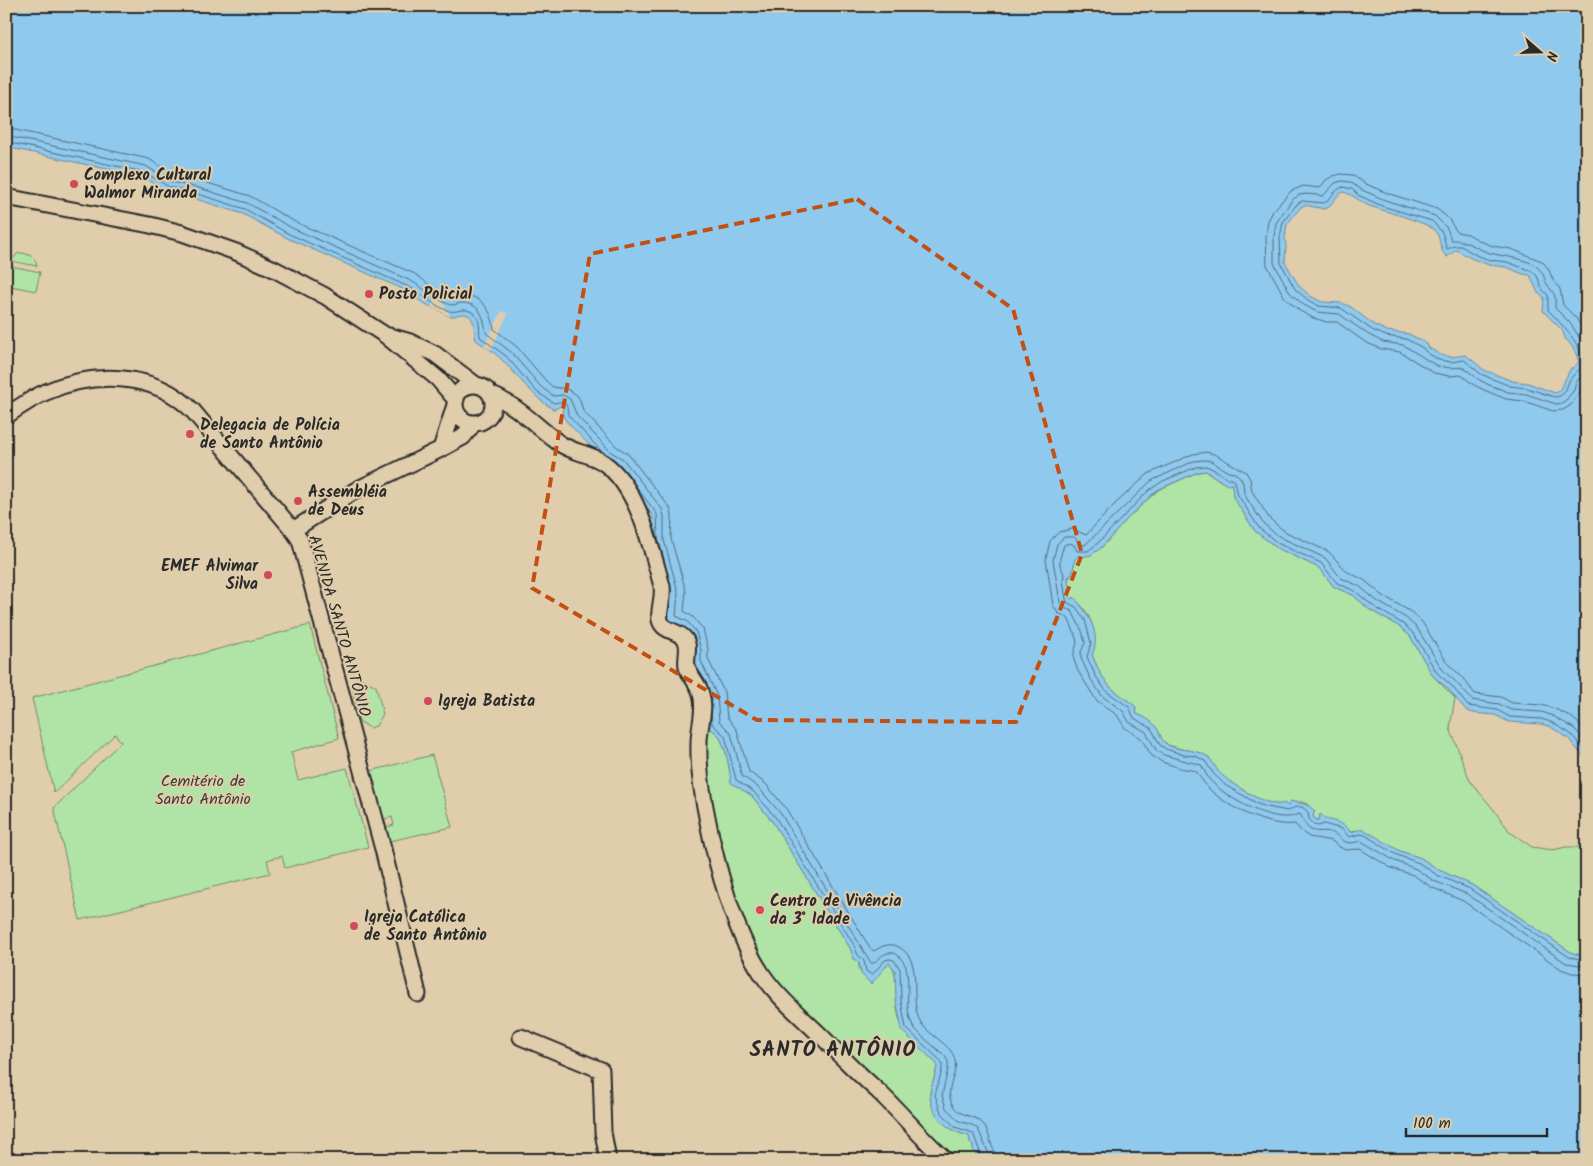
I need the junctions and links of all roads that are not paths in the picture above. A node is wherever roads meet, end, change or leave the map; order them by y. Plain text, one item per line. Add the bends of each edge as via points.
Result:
1 (6, 197) edge
2 (385, 335) junction
3 (476, 385) junction
4 (490, 394) junction
5 (455, 402) junction
6 (520, 412) junction
7 (6, 416) edge
8 (480, 420) junction
9 (442, 449) junction
10 (293, 530) junction
11 (418, 994) dead end
12 (521, 1037) dead end
13 (608, 1160) edge
14 (946, 1160) edge

1 - 2 street via 150,225 211,243 272,268 325,296
2 - 3 street via 435,354
2 - 5 street via 432,374
3 - 4 street
3 - 5 street via 459,392
4 - 6 street
4 - 8 street via 492,407
5 - 8 street via 460,417 467,422
5 - 9 street
6 - 8 street
6 - 14 street via 568,450 607,465 628,490 640,516 662,586 660,620 663,626 683,637 687,644 687,666 702,694 700,776 707,820 738,928 754,960 779,994
7 - 10 street, AVENIDA SANTO ANTÔNIO via 34,398 74,382 122,378 157,385 193,411
8 - 9 street via 464,436
9 - 10 street via 356,490
10 - 11 street, AVENIDA SANTO ANTÔNIO via 300,540 383,849
12 - 13 street via 601,1070 603,1132

